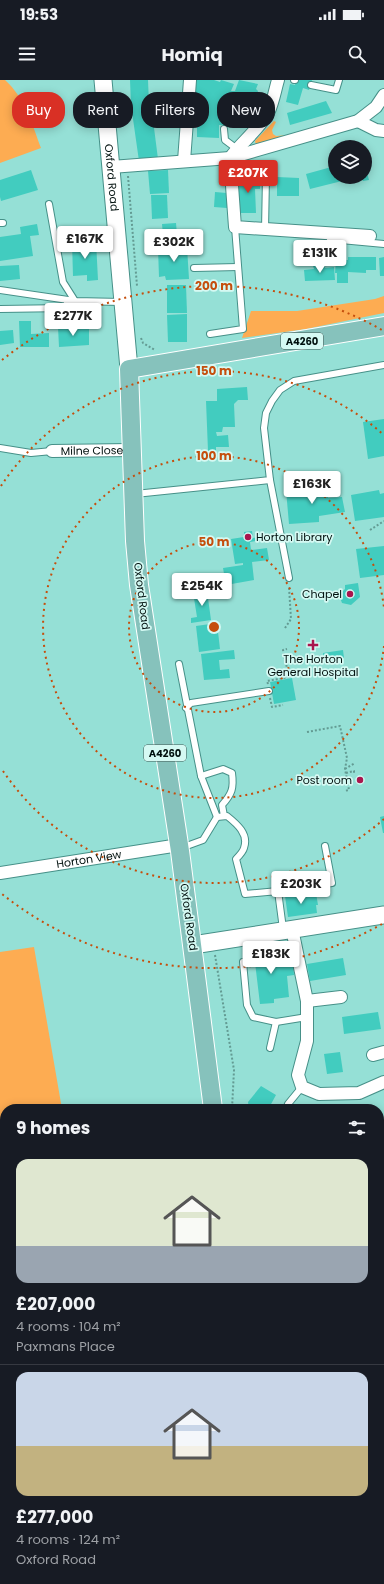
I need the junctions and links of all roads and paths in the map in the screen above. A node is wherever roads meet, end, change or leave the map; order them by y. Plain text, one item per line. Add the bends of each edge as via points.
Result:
1 (102, 80) edge
2 (190, 80) edge
3 (278, 80) edge
4 (338, 80) edge
5 (311, 85) dead end
6 (384, 95) edge
7 (358, 121) junction
8 (224, 129) dead end
9 (384, 131) edge
10 (232, 156) junction
11 (184, 161) junction
12 (119, 167) junction
13 (49, 204) dead end
14 (235, 229) junction
15 (265, 230) junction
16 (370, 236) dead end
17 (384, 244) edge
18 (238, 267) junction
19 (194, 268) dead end
20 (0, 290) edge
21 (137, 290) dead end
22 (67, 300) junction
23 (75, 301) junction
24 (123, 302) junction
25 (0, 309) edge
26 (384, 326) edge
27 (140, 333) dead end
28 (210, 334) dead end
29 (159, 350) dead end
30 (384, 364) edge
31 (129, 369) junction
32 (0, 448) edge
33 (131, 450) junction
34 (52, 451) joint
35 (270, 480) junction
36 (134, 494) junction
37 (384, 521) edge
38 (370, 530) dead end
39 (289, 578) joint
40 (286, 628) dead end
41 (287, 649) dead end
42 (179, 664) dead end
43 (269, 691) junction
44 (283, 705) dead end
45 (186, 708) junction
46 (307, 732) dead end
47 (355, 763) dead end
48 (346, 769) junction
49 (346, 773) junction
50 (354, 773) dead end
51 (201, 776) junction
52 (344, 790) dead end
53 (224, 816) junction
54 (217, 817) junction
55 (325, 846) dead end
56 (179, 847) junction
57 (0, 873) edge
58 (278, 891) junction
59 (384, 915) edge
60 (288, 930) junction
61 (213, 942) junction
62 (193, 945) junction
63 (243, 962) dead end
64 (341, 997) dead end
65 (306, 1001) junction
66 (307, 1017) junction
67 (276, 1022) junction
68 (270, 1048) dead end
69 (384, 1082) edge
70 (302, 1087) junction
71 (212, 1104) edge
72 (232, 1104) edge
73 (288, 1104) edge

1 - 12 main road, Oxford Road
2 - 11 street
3 - 10 street via 269,112 254,133
4 - 5 lane via 336,90
6 - 7 street via 376,107
7 - 9 street
7 - 10 street
8 - 10 lane via 225,140
10 - 11 street
10 - 14 street
10 - 15 lane via 266,176
11 - 12 street
12 - 21 path via 131,210
12 - 24 main road, Oxford Road
13 - 23 lane via 63,282
14 - 15 street
14 - 17 lane
14 - 18 lane
15 - 16 street
18 - 19 lane
18 - 28 lane via 243,329
20 - 22 lane
22 - 23 lane
22 - 25 lane via 67,308
23 - 24 lane
24 - 31 main road, Oxford Road
26 - 31 main road, A4260
27 - 29 path via 143,343
30 - 35 lane via 294,381 280,390 266,413 264,428
31 - 33 main road, Oxford Road / A4260
32 - 34 lane via 31,452
33 - 34 street, Milne Close
33 - 36 main road, Oxford Road / A4260
35 - 36 lane
35 - 39 lane
36 - 56 main road, Oxford Road / A4260 via 139,586
37 - 38 path
39 - 40 path via 291,619
41 - 43 path via 283,650 289,677 267,681
42 - 45 lane
43 - 44 path via 272,707
43 - 45 lane via 191,703
45 - 51 lane
46 - 48 path via 340,726 347,758
47 - 48 path
48 - 49 path
49 - 50 path
49 - 52 path via 349,790
51 - 53 lane via 223,768 232,773 233,786 229,797 222,805
51 - 54 lane
53 - 54 lane
53 - 58 lane via 238,824 244,835 244,848 236,859 245,894
54 - 56 lane via 203,840
55 - 58 lane via 332,883
56 - 57 street, Horton View
56 - 62 main road, Oxford Road / A4260
58 - 60 lane
59 - 60 main road
60 - 61 main road
60 - 65 street
61 - 62 main road
61 - 72 path via 234,1070
62 - 71 main road, Oxford Road / A4260
63 - 67 lane via 247,1005 253,1017
64 - 65 street
65 - 66 street
66 - 67 lane
66 - 70 street via 307,1041 298,1075
67 - 68 lane
69 - 70 street via 359,1093 319,1094
70 - 73 lane

